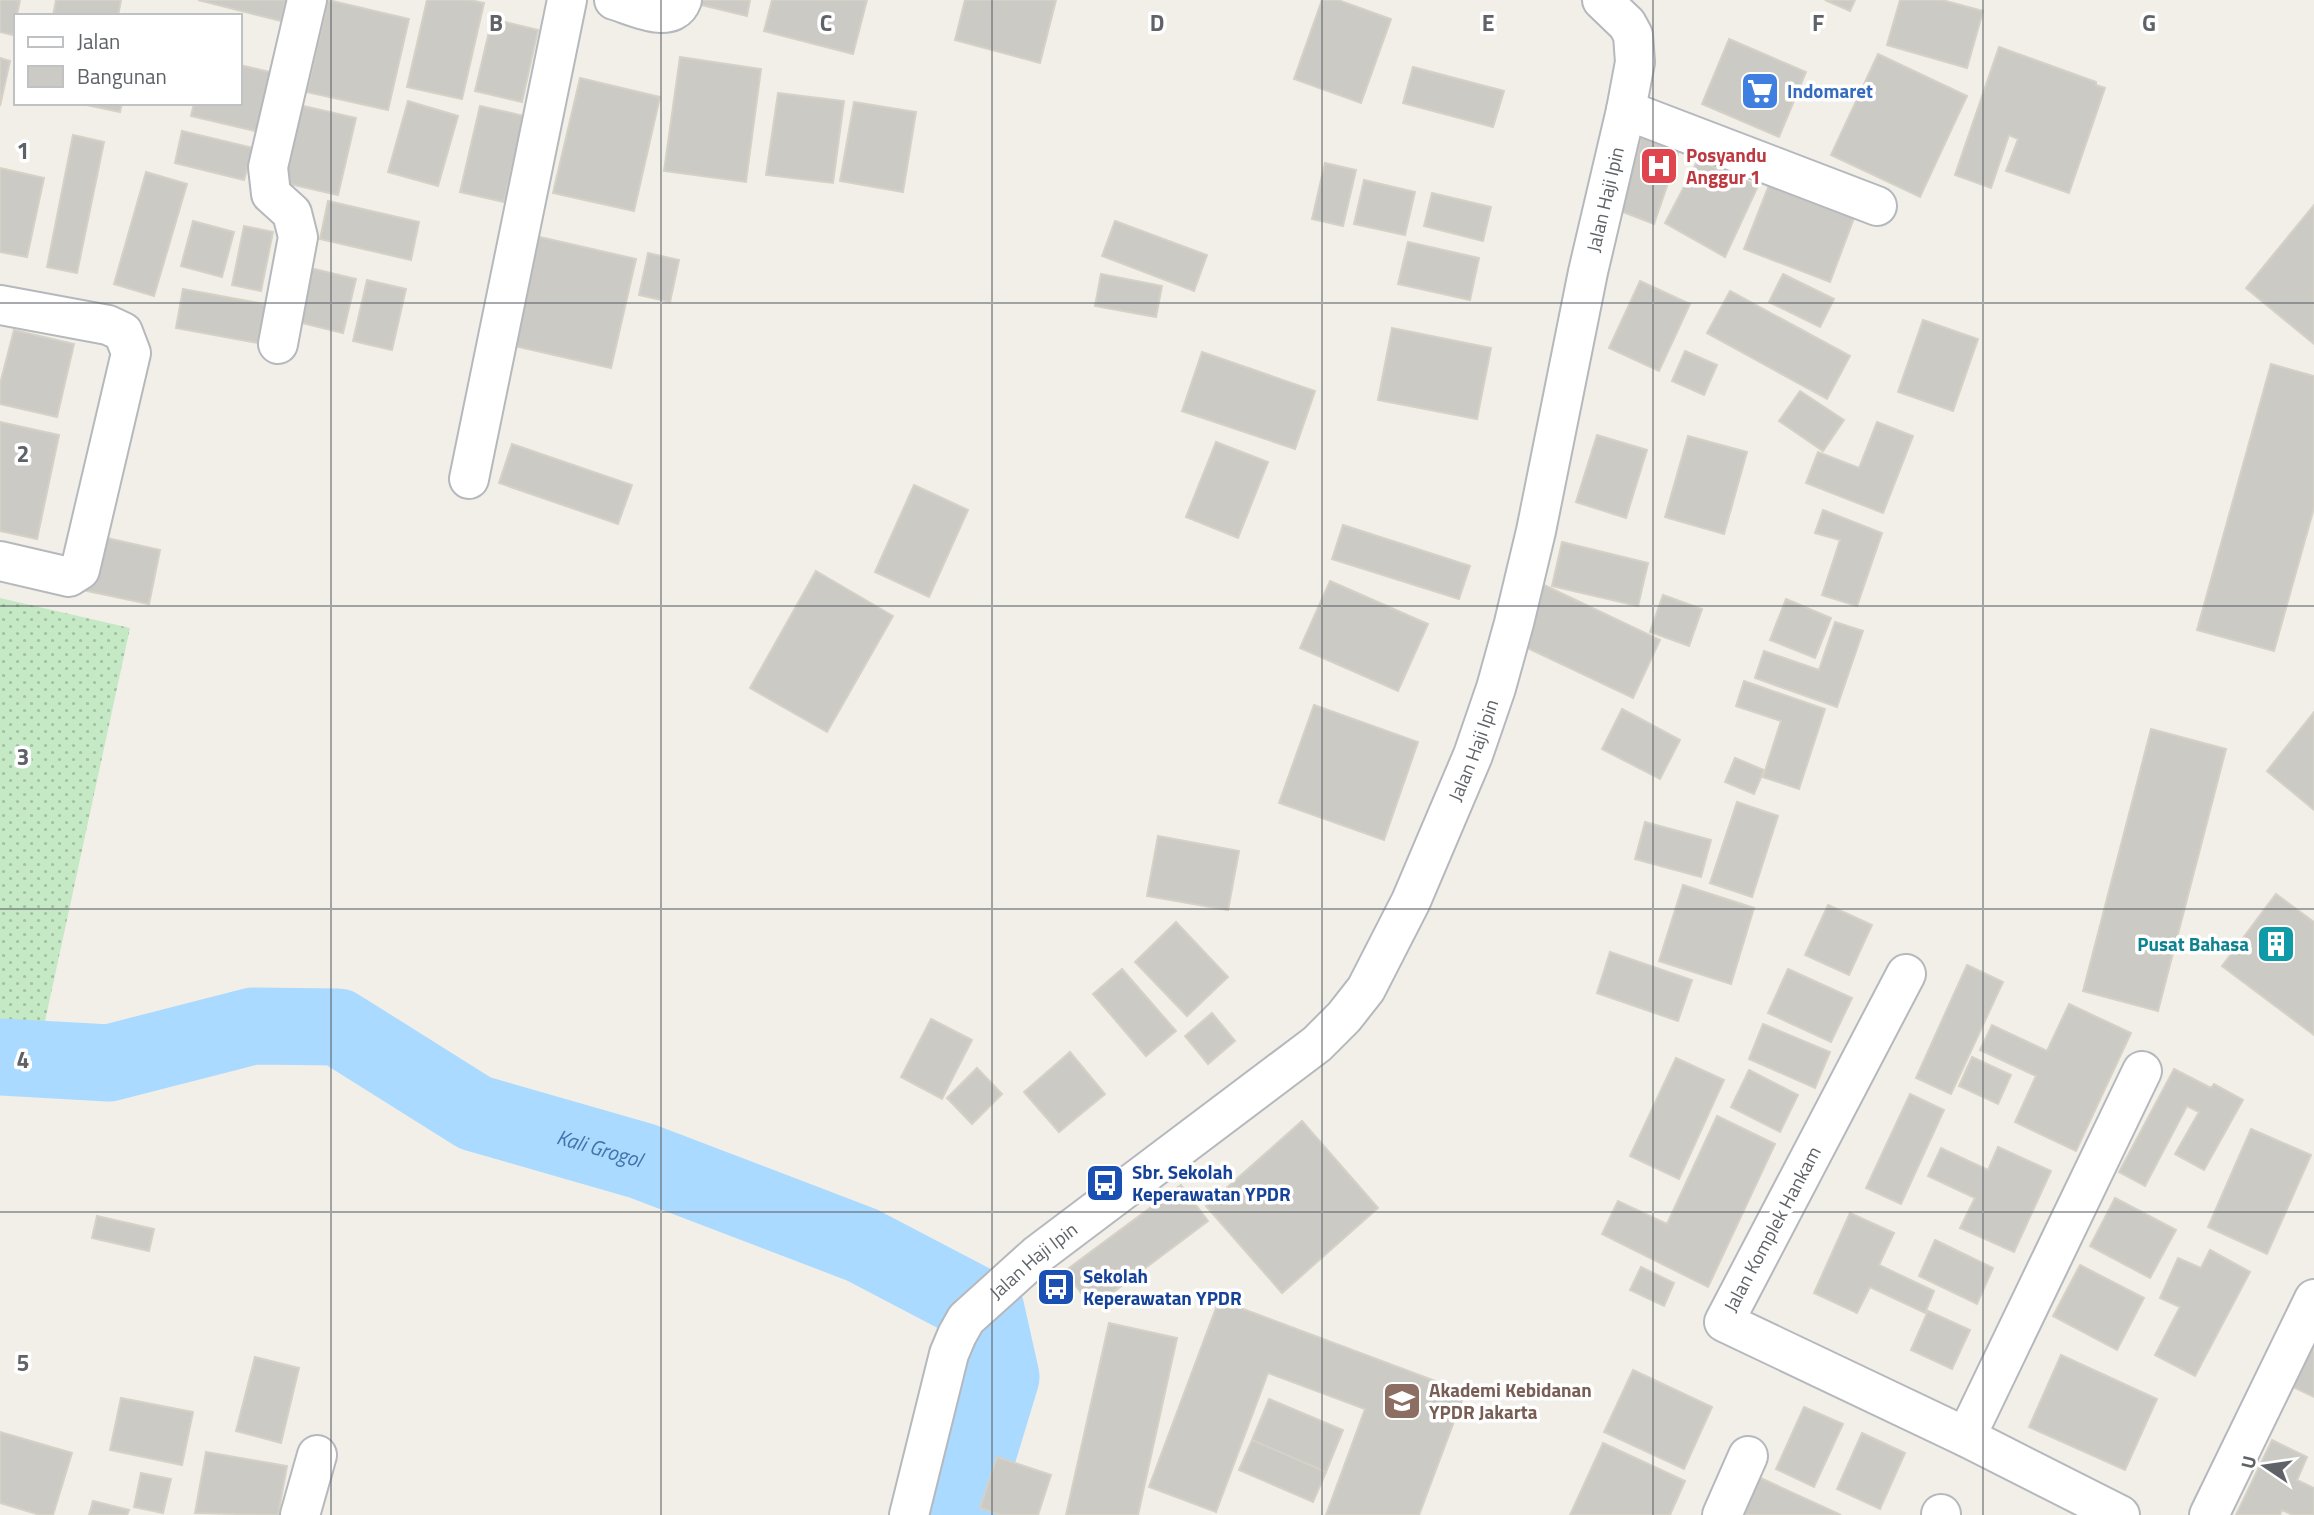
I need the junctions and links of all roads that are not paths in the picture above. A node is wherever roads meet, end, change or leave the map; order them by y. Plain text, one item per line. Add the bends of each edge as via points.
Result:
1 (307, 0) edge
2 (567, 0) edge
3 (614, 0) edge
4 (682, 0) edge
5 (1602, 0) edge
6 (1626, 110) junction
7 (1877, 206) dead end
8 (0, 305) edge
9 (278, 344) dead end
10 (469, 479) dead end
11 (0, 561) edge
12 (1906, 975) dead end
13 (2142, 1072) dead end
14 (2314, 1299) edge
15 (1966, 1437) junction
16 (317, 1455) dead end
17 (1748, 1456) dead end
18 (300, 1515) edge
19 (909, 1515) edge
20 (1722, 1515) edge
21 (2120, 1515) edge
22 (2209, 1515) edge

1 - 9 street via 268,167 271,194 292,213 298,237
2 - 10 street
3 - 4 street via 664,15 674,12
5 - 6 street, Jalan Haji Ipin via 1633,35 1635,62
6 - 7 street
6 - 19 street, Jalan Haji Ipin via 1536,531 1496,688 1473,755 1382,960 1366,989 1317,1044 1037,1255 966,1319 950,1354
8 - 11 street via 108,325 124,332 131,353 80,570 69,577
12 - 15 street, Jalan Komplek Hankam via 1724,1322
13 - 15 street
14 - 22 street
15 - 21 street, Jalan Komplek Hankam
16 - 18 street
17 - 20 street

